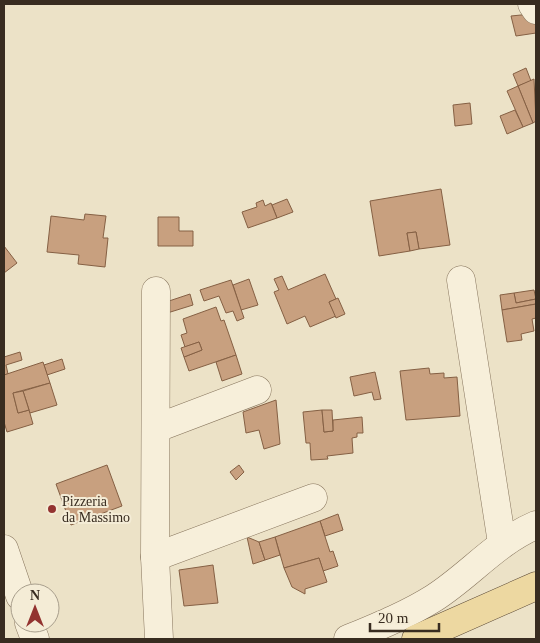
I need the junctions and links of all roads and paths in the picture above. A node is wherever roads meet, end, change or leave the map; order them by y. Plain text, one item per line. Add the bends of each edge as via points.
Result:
1 (532, 4) edge
2 (536, 10) edge
3 (461, 280) dead end
4 (156, 291) dead end
5 (257, 390) dead end
6 (157, 428) junction
7 (313, 498) dead end
8 (536, 525) edge
9 (502, 543) junction
10 (4, 548) edge
11 (156, 557) junction
12 (16, 583) edge
13 (536, 586) edge
14 (159, 639) edge
15 (348, 639) edge
16 (416, 639) edge

1 - 2 street
3 - 9 street
4 - 6 street
5 - 6 street
6 - 11 street
7 - 11 street
8 - 9 street
9 - 15 street via 435,597
10 - 12 street
11 - 14 street
13 - 16 main road

